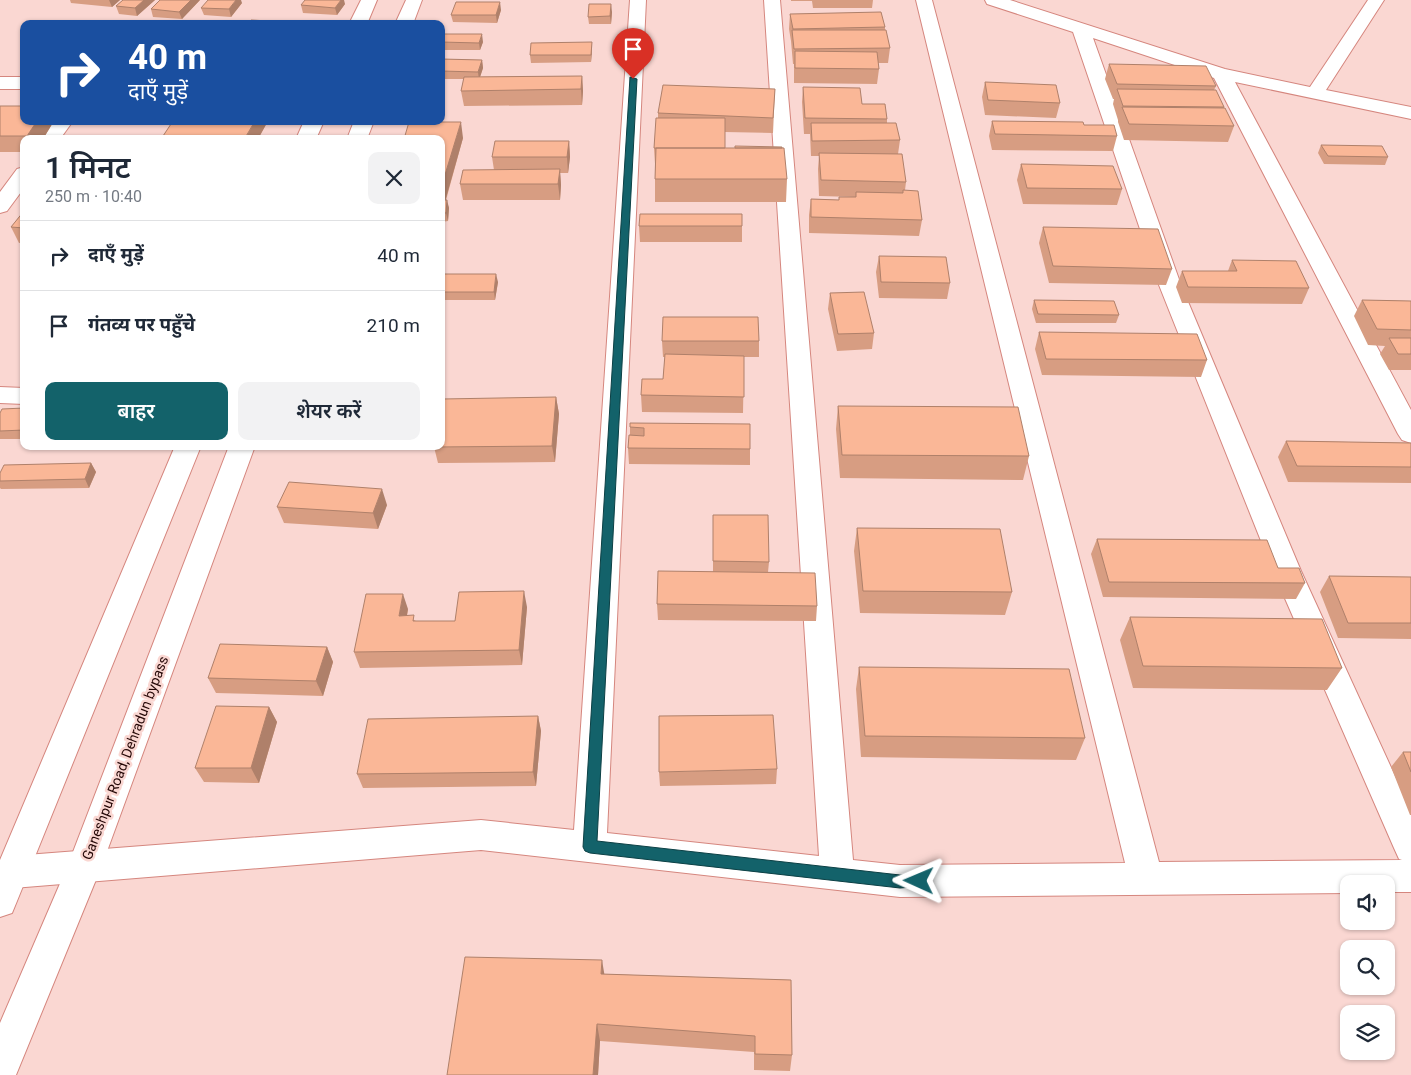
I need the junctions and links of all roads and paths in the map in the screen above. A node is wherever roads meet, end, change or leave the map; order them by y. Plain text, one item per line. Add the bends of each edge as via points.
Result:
1 (369, 0) edge
2 (414, 0) edge
3 (638, 0) edge
4 (772, 0) edge
5 (924, 0) edge
6 (992, 0) edge
7 (1376, 0) edge
8 (360, 20) edge
9 (406, 20) edge
10 (1081, 29) junction
11 (1221, 74) junction
12 (0, 82) edge
13 (20, 83) edge
14 (1315, 93) junction
15 (1411, 113) edge
16 (61, 125) edge
17 (53, 135) edge
18 (0, 169) edge
19 (20, 171) edge
20 (20, 177) edge
21 (0, 207) edge
22 (0, 394) edge
23 (20, 396) edge
24 (1411, 434) edge
25 (186, 450) edge
26 (241, 450) edge
27 (590, 847) junction
28 (1411, 848) edge
29 (85, 865) junction
30 (836, 874) junction
31 (1411, 876) edge
32 (1146, 879) junction
33 (7, 887) edge
34 (0, 1067) edge

1 - 8 street
2 - 9 street
3 - 27 street
4 - 30 street
5 - 32 street
6 - 10 street
7 - 14 street
10 - 11 street
10 - 28 street via 1170,285 1287,571
11 - 14 street
11 - 24 street
12 - 13 street
14 - 15 street
16 - 17 street
18 - 19 street
20 - 21 street
22 - 23 street
25 - 33 street
26 - 29 street, Ganeshpur Road, Dehradun bypass
27 - 29 street via 481,835
27 - 30 street
29 - 33 street
29 - 34 street, Ganeshpur Road, Dehradun bypass
30 - 32 street via 900,882
31 - 32 street

